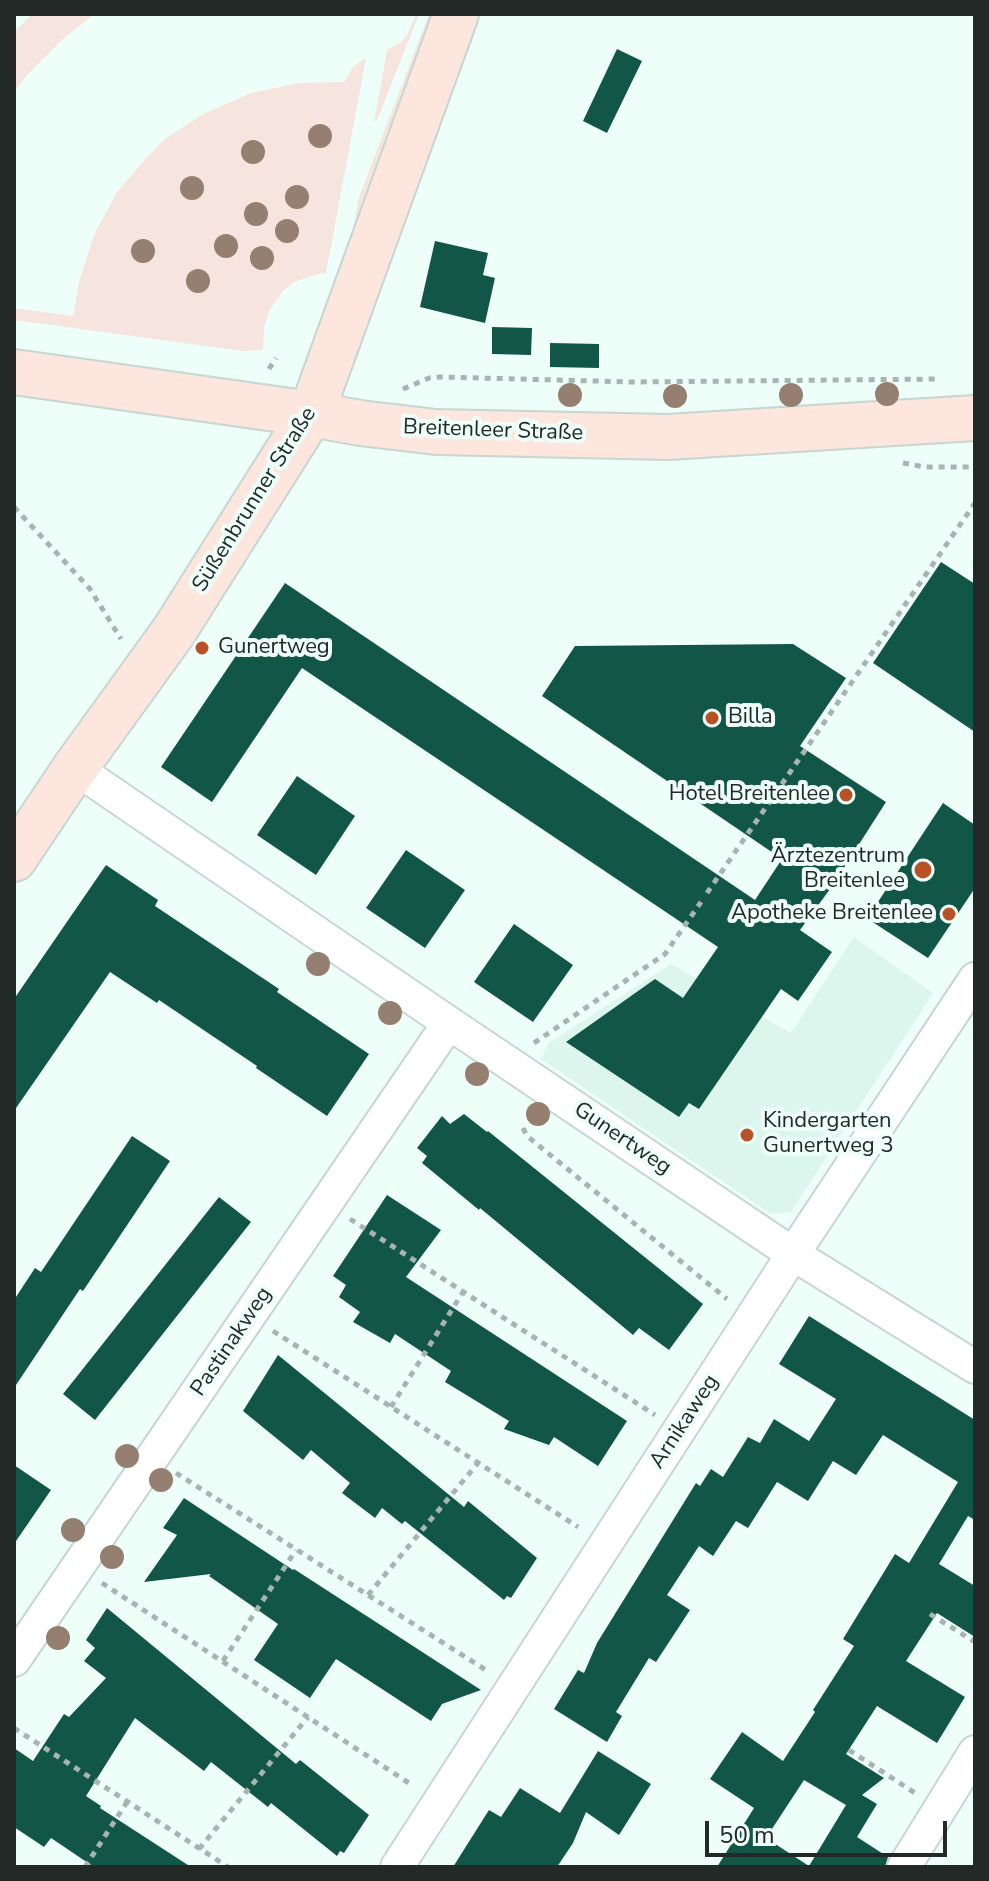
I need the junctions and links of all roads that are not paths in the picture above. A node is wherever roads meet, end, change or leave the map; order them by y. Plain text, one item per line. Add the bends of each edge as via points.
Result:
1 (456, 14) edge
2 (14, 372) edge
3 (311, 414) junction
4 (975, 418) edge
5 (75, 768) junction
6 (14, 859) edge
7 (975, 979) edge
8 (449, 1023) junction
9 (793, 1254) junction
10 (975, 1367) edge
11 (14, 1660) edge
12 (975, 1752) edge
13 (397, 1867) edge
14 (904, 1867) edge

1 - 3 street, Süßenbrunner Straße
2 - 3 street, Breitenleer Straße
3 - 4 street, Breitenleer Straße via 436,432 668,437
3 - 5 street, Süßenbrunner Straße via 174,631
5 - 6 street, Süßenbrunner Straße
5 - 8 street, Gunertweg
7 - 9 street, Arnikaweg
8 - 9 street, Gunertweg
8 - 11 street, Pastinakweg
9 - 10 street, Gunertweg
9 - 13 street, Arnikaweg
12 - 14 street

